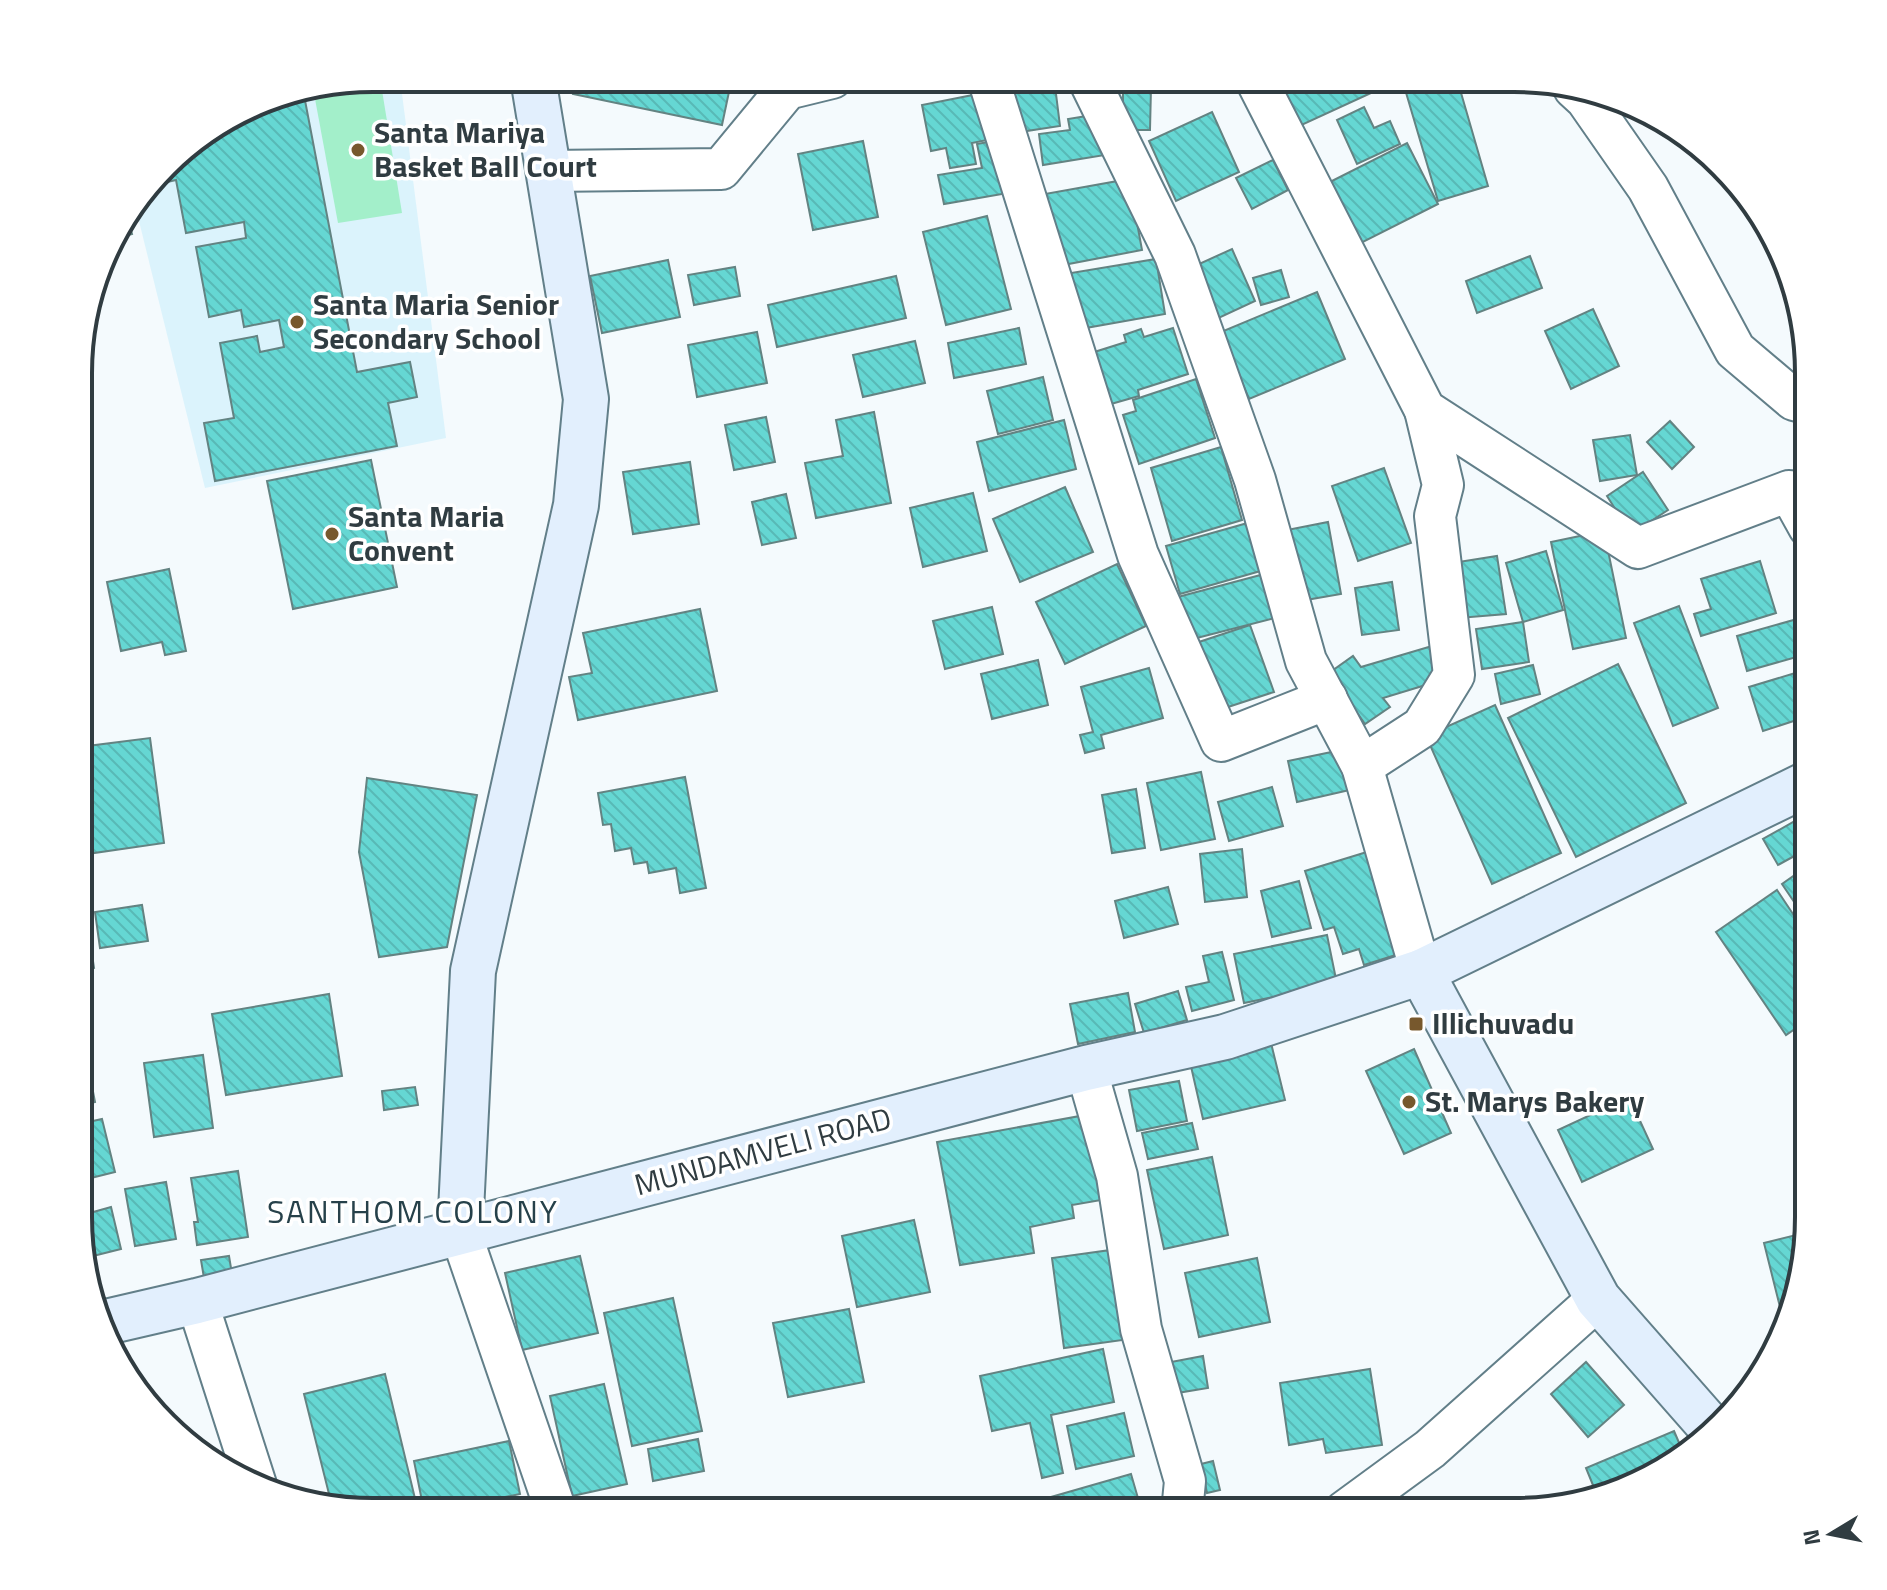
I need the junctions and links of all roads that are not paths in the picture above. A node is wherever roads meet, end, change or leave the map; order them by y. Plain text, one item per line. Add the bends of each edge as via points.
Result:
1 (535, 92) edge
2 (784, 92) edge
3 (993, 93) edge
4 (1095, 93) edge
5 (1263, 93) edge
6 (1588, 102) edge
7 (548, 171) junction
8 (1794, 400) edge
9 (1425, 410) junction
10 (1794, 500) edge
11 (1327, 699) junction
12 (1362, 766) junction
13 (1795, 790) edge
14 (1421, 972) junction
15 (1086, 1068) junction
16 (460, 1231) junction
17 (1598, 1299) junction
18 (197, 1301) junction
19 (112, 1321) edge
20 (1706, 1422) edge
21 (251, 1470) edge
22 (1183, 1497) edge
23 (1364, 1497) edge
24 (551, 1498) edge

1 - 7 main road
2 - 7 street via 721,169
3 - 11 street via 1138,555 1221,741
4 - 11 street via 1175,255 1255,480 1306,661
5 - 9 street
6 - 8 street via 1648,188 1735,350
7 - 16 main road via 586,399 576,505 473,971
9 - 10 street via 1638,548 1789,491
9 - 12 street via 1443,485 1435,516 1454,675 1422,727
11 - 12 street
12 - 14 street
13 - 14 main road, MUNDAMVELI ROAD
14 - 15 main road, MUNDAMVELI ROAD via 1225,1037
14 - 17 main road
15 - 16 main road, MUNDAMVELI ROAD
15 - 22 street via 1117,1176 1141,1329 1185,1481
16 - 18 main road, MUNDAMVELI ROAD
16 - 24 street
17 - 20 main road
17 - 23 street via 1430,1449
18 - 19 main road, MUNDAMVELI ROAD
18 - 21 street

